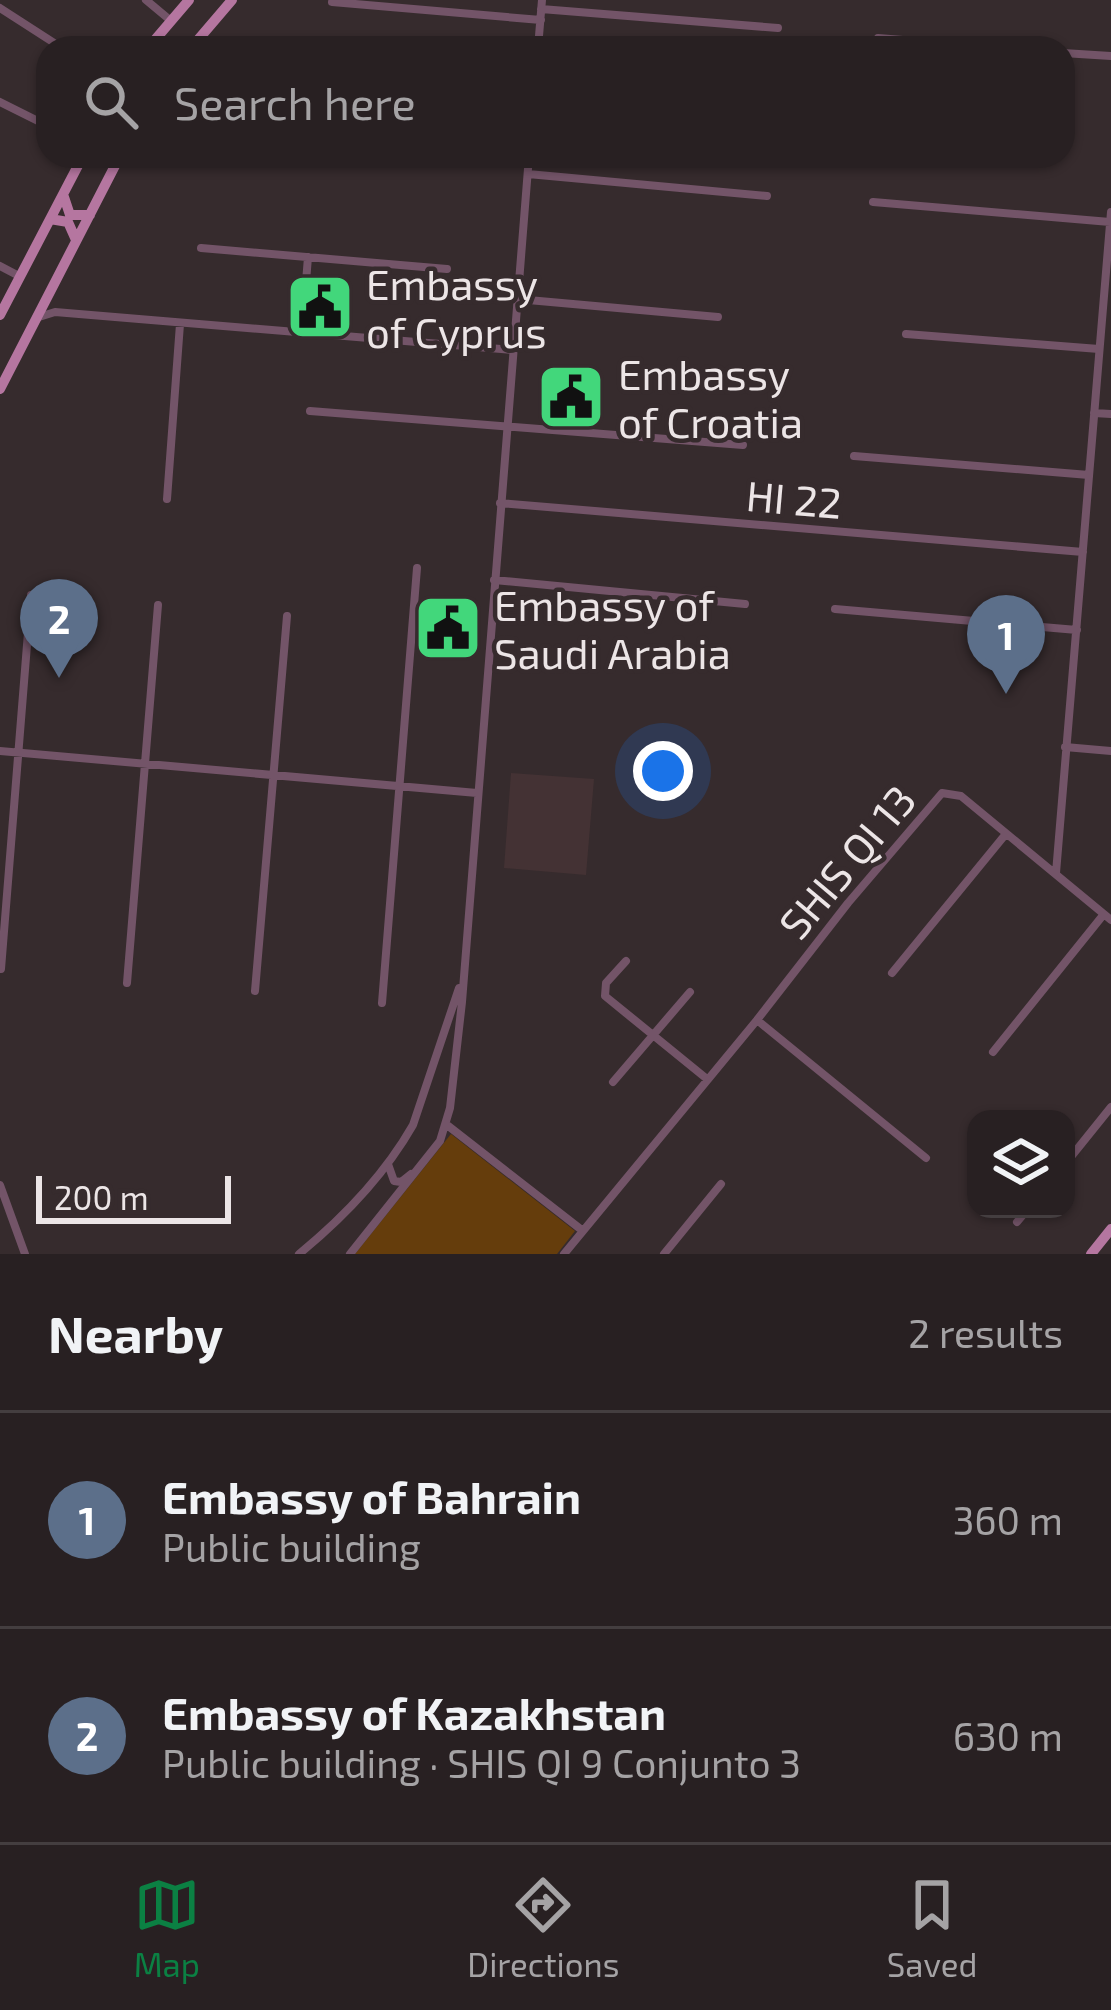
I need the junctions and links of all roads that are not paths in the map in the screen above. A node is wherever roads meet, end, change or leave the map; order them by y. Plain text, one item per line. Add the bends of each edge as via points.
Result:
1 (146, 0) edge
2 (189, 0) edge
3 (232, 0) edge
4 (332, 2) edge
5 (0, 8) edge
6 (542, 10) edge
7 (170, 20) junction
8 (778, 28) dead end
9 (43, 36) edge
10 (157, 36) edge
11 (201, 36) edge
12 (1075, 54) edge
13 (1111, 56) edge
14 (0, 102) edge
15 (36, 120) edge
16 (77, 168) edge
17 (114, 168) edge
18 (528, 168) edge
19 (528, 174) junction
20 (64, 193) junction
21 (767, 196) dead end
22 (873, 202) dead end
23 (1111, 212) edge
24 (90, 215) junction
25 (50, 219) junction
26 (1110, 222) edge
27 (76, 239) junction
28 (201, 248) dead end
29 (308, 257) junction
30 (0, 266) edge
31 (446, 269) dead end
32 (20, 276) junction
33 (517, 299) junction
34 (47, 300) junction
35 (56, 312) junction
36 (0, 315) edge
37 (39, 317) junction
38 (718, 317) dead end
39 (180, 324) junction
40 (302, 332) junction
41 (906, 334) dead end
42 (513, 350) junction
43 (1099, 350) junction
44 (0, 389) edge
45 (310, 411) dead end
46 (1094, 413) junction
47 (1111, 414) edge
48 (507, 426) junction
49 (743, 445) dead end
50 (854, 456) dead end
51 (1089, 475) junction
52 (167, 499) dead end
53 (500, 503) junction
54 (1083, 552) junction
55 (417, 568) dead end
56 (494, 580) junction
57 (31, 595) dead end
58 (158, 604) dead end
59 (745, 604) dead end
60 (835, 610) dead end
61 (286, 616) dead end
62 (1077, 630) junction
63 (1065, 747) junction
64 (0, 751) edge
65 (1111, 751) edge
66 (19, 752) junction
67 (146, 764) junction
68 (272, 776) junction
69 (399, 787) junction
70 (477, 794) junction
71 (1006, 835) junction
72 (1056, 875) junction
73 (1107, 917) edge
74 (626, 961) dead end
75 (1, 970) edge
76 (892, 974) dead end
77 (461, 980) junction
78 (127, 983) dead end
79 (255, 991) dead end
80 (690, 992) dead end
81 (382, 1003) dead end
82 (757, 1020) junction
83 (653, 1036) junction
84 (993, 1052) dead end
85 (431, 1074) junction
86 (707, 1079) junction
87 (454, 1080) junction
88 (613, 1082) dead end
89 (1111, 1107) edge
90 (446, 1125) junction
91 (1075, 1151) edge
92 (926, 1158) dead end
93 (388, 1162) junction
94 (424, 1164) junction
95 (721, 1184) dead end
96 (0, 1185) edge
97 (1020, 1218) edge
98 (1017, 1222) dead end
99 (1111, 1228) edge
100 (583, 1231) junction
101 (25, 1254) edge
102 (299, 1254) edge
103 (350, 1254) edge
104 (564, 1254) edge
105 (664, 1254) edge
106 (1090, 1254) edge

1 - 7 street
2 - 7 main road
3 - 11 main road
4 - 6 street
5 - 9 street
6 - 8 street
7 - 10 main road
12 - 13 street
14 - 15 street
16 - 20 main road
17 - 24 main road
18 - 19 street
19 - 21 street
19 - 33 street
20 - 24 main road via 70,215
20 - 25 main road
22 - 26 street
23 - 26 street
24 - 27 main road
25 - 27 main road via 68,222
25 - 32 main road
26 - 43 street
27 - 34 main road
28 - 29 street
29 - 31 street
29 - 40 street
30 - 32 street
32 - 36 main road
33 - 38 street
33 - 42 street
34 - 35 street
34 - 37 main road
35 - 37 street
35 - 39 street
37 - 44 main road
39 - 40 street
39 - 52 street
40 - 42 street
41 - 43 street
42 - 48 street
43 - 46 street
45 - 48 street
46 - 47 street
46 - 51 street
48 - 49 street
48 - 53 street
50 - 51 street
51 - 54 street
53 - 54 street, HI 22
53 - 56 street
54 - 62 street
55 - 69 street
56 - 59 street
56 - 70 street
57 - 66 street
58 - 67 street
60 - 62 street
61 - 68 street
62 - 63 street
63 - 65 street
63 - 72 street
64 - 66 street
66 - 67 street
66 - 75 street
67 - 68 street
67 - 78 street
68 - 69 street
68 - 79 street
69 - 70 street
69 - 81 street
70 - 77 street
71 - 72 street, SHIS QI 13
71 - 76 street
71 - 82 street, SHIS QI 13 via 955,792 935,799
72 - 73 street, SHIS QI 13
73 - 84 street
74 - 83 street via 605,996
77 - 85 street
77 - 87 street
80 - 83 street
82 - 86 street, SHIS QI 13
82 - 92 street
83 - 86 street
83 - 88 street
85 - 87 street
85 - 93 street via 413,1125
86 - 100 street, SHIS QI 13
87 - 90 street
89 - 91 street
90 - 94 street
90 - 100 street
93 - 94 street via 389,1176 401,1182
93 - 102 street
94 - 103 street
95 - 105 street
96 - 101 street
97 - 98 street
99 - 106 main road
100 - 104 street, SHIS QI 13

